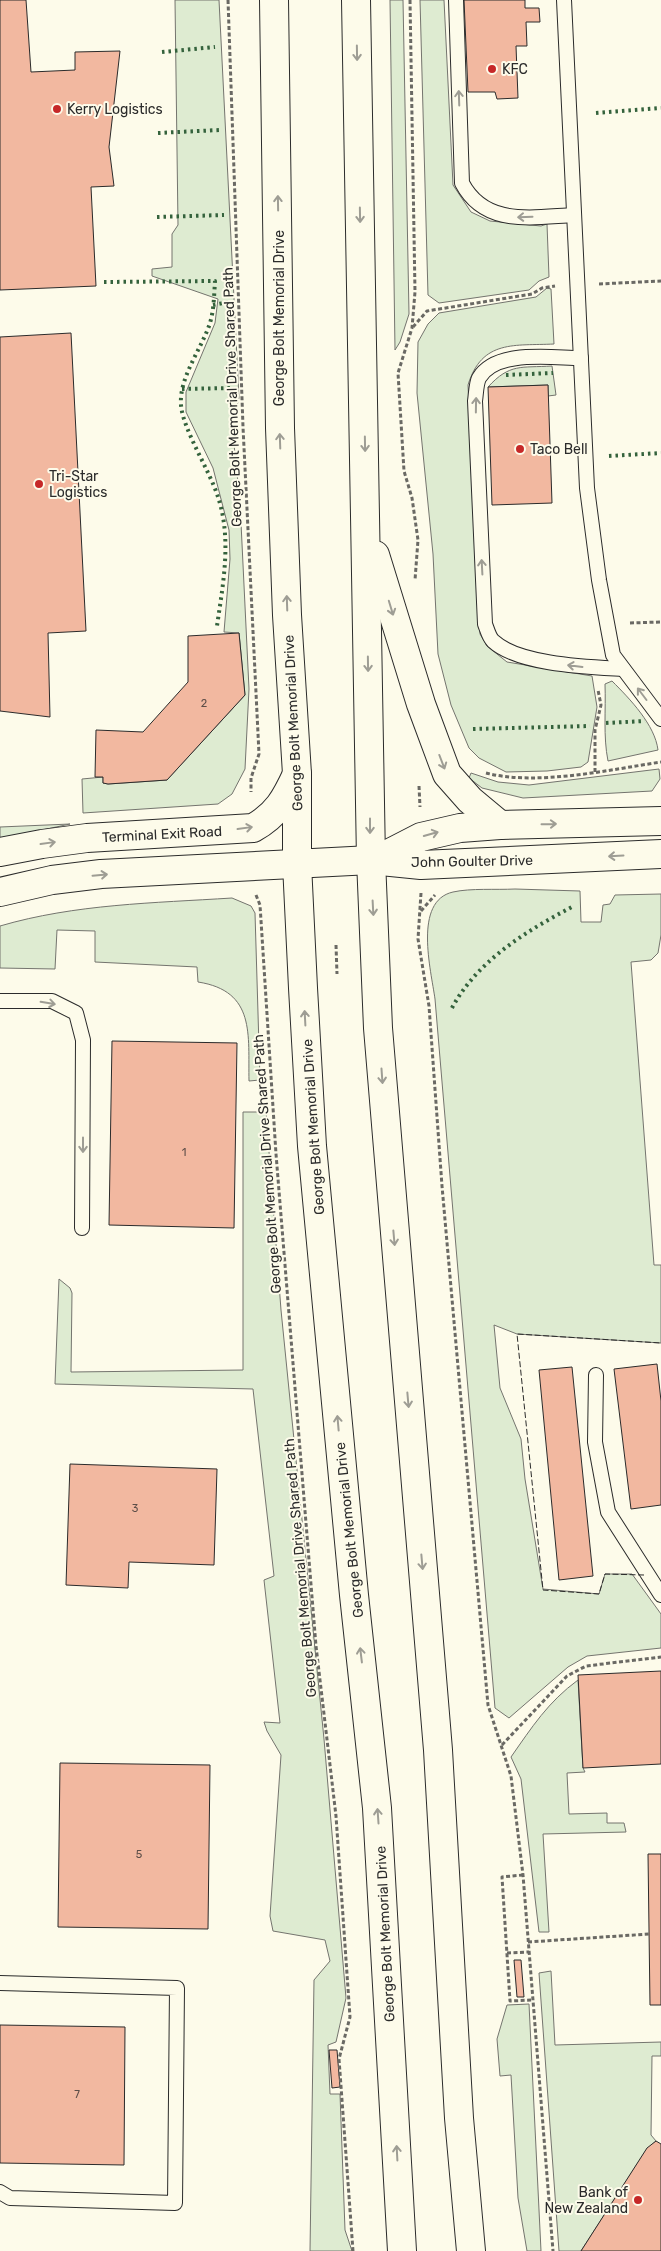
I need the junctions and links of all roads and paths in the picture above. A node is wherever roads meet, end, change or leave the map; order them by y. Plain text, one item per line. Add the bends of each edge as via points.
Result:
1 (228, 0) edge
2 (274, 0) edge
3 (356, 0) edge
4 (410, 0) edge
5 (456, 0) edge
6 (564, 0) edge
7 (574, 215) junction
8 (661, 281) edge
9 (577, 285) junction
10 (412, 328) junction
11 (581, 358) junction
12 (366, 528) junction
13 (415, 581) dead end
14 (623, 669) junction
15 (661, 719) edge
16 (661, 762) edge
17 (484, 772) dead end
18 (297, 774) junction
19 (446, 774) junction
20 (251, 792) dead end
21 (661, 821) edge
22 (500, 824) junction
23 (420, 837) junction
24 (0, 852) edge
25 (661, 854) edge
26 (371, 860) junction
27 (297, 864) junction
28 (421, 865) junction
29 (256, 889) dead end
30 (0, 892) edge
31 (336, 945) dead end
32 (337, 974) dead end
33 (0, 1001) edge
34 (82, 1228) dead end
35 (596, 1375) dead end
36 (661, 1595) edge
37 (661, 1657) edge
38 (501, 1745) junction
39 (523, 1875) junction
40 (649, 1934) dead end
41 (528, 1942) junction
42 (529, 1952) junction
43 (507, 1953) junction
44 (0, 1983) edge
45 (533, 2000) junction
46 (0, 2192) edge
47 (354, 2251) edge
48 (402, 2251) edge
49 (471, 2251) edge
50 (553, 2251) edge

1 - 20 path, George Bolt Memorial Drive Shared Path via 243,427 259,754 251,778
18 -> 2 main road, George Bolt Memorial Drive via 280,428
3 -> 12 main road
4 - 10 path via 415,292
7 -> 5 lane via 510,218 487,210 468,195 462,183
6 - 7 lane
7 - 9 lane
8 - 9 path
9 - 10 path via 542,288 532,294 434,309 427,311
9 - 11 lane
10 - 13 path via 398,373 404,471 418,540
11 - 14 lane via 587,488 598,580 613,655
14 -> 11 lane via 572,666 513,654 492,640 485,624 475,401 478,378 498,361 518,357
12 -> 19 main road
12 -> 26 main road
15 -> 14 lane
16 - 17 path via 520,778
24 -> 18 main road, Terminal Exit Road via 87,838 252,828 279,808
18 - 27 main road, George Bolt Memorial Drive
19 - 22 main road via 470,800
19 - 23 path via 419,786
22 -> 21 main road, John Goulter Drive
23 -> 22 main road, John Goulter Drive via 444,830
23 - 26 main road, John Goulter Drive
25 -> 28 main road, John Goulter Drive
26 - 27 main road
26 - 28 main road, John Goulter Drive
26 -> 49 main road via 379,1037 438,1750 459,2118
30 -> 27 main road via 52,880 101,874
48 -> 27 main road, George Bolt Memorial Drive via 377,1808 312,1146
28 - 38 path via 418,939 429,1006 488,1705
29 - 47 path, George Bolt Memorial Drive Shared Path via 260,905 276,1154 315,1636 336,1816 350,2017 340,2059
31 - 32 path
33 -> 34 lane via 52,1001 76,1013 83,1040
35 - 36 lane via 595,1442 608,1512
37 - 38 path via 586,1666 567,1676
38 - 39 path via 511,1776
39 - 41 path
39 - 43 path via 502,1878
40 - 41 path
41 - 42 path
42 - 43 path
42 - 45 path
43 - 45 path via 510,2001
44 - 46 lane via 177,1988 175,2203 10,2198
45 - 50 path

